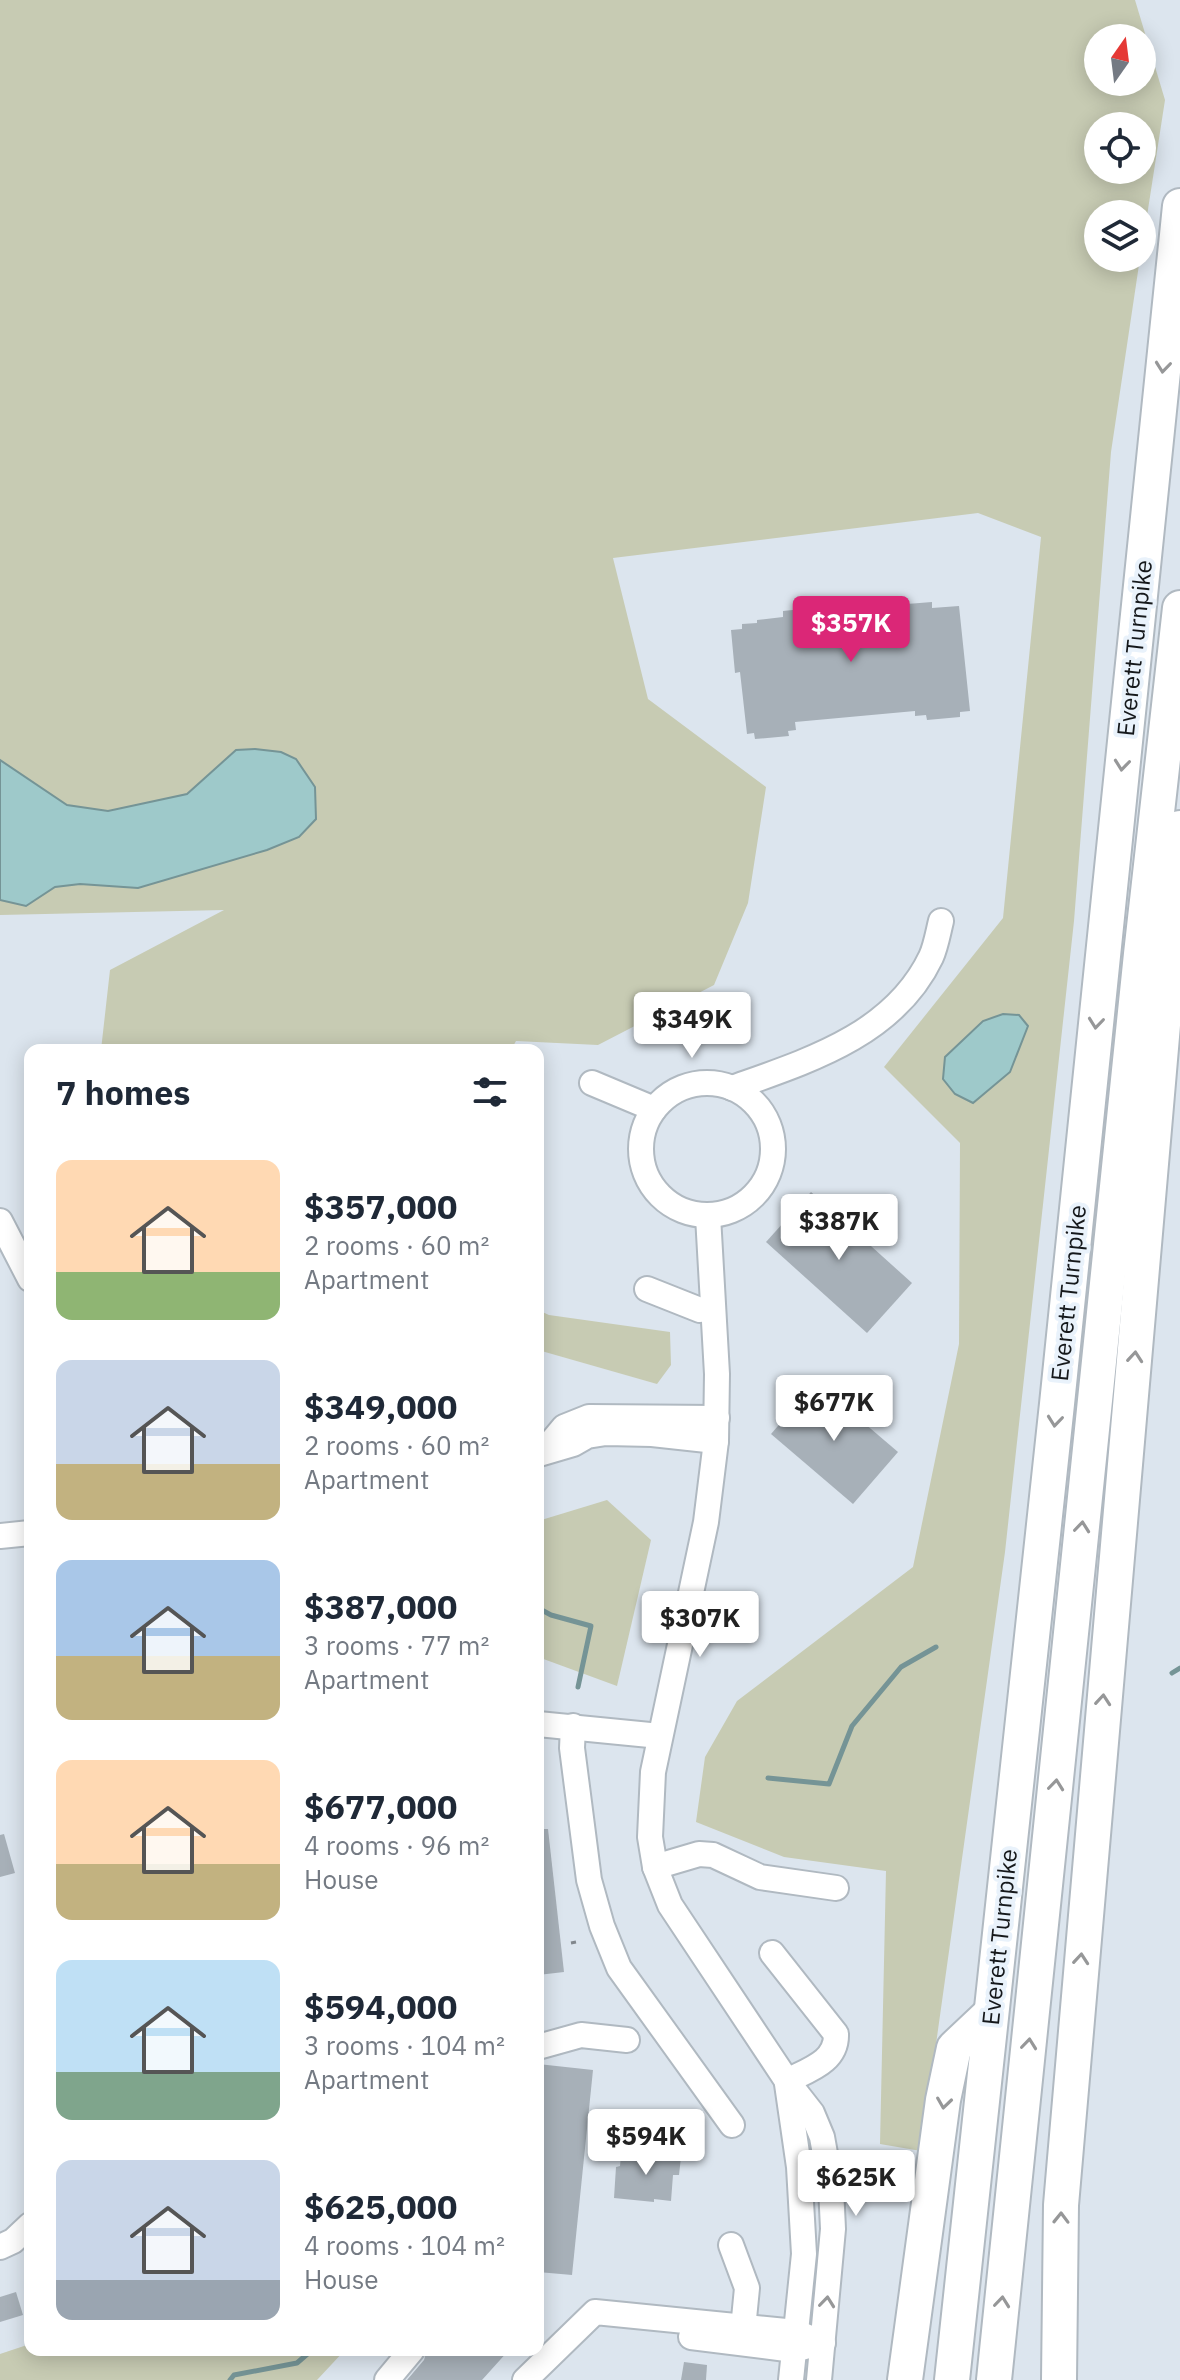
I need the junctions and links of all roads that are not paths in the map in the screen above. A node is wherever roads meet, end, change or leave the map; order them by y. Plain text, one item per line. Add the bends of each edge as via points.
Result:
1 (1180, 206) edge
2 (1177, 253) edge
3 (1180, 608) edge
4 (1180, 619) edge
5 (1180, 828) edge
6 (941, 921) dead end
7 (592, 1083) dead end
8 (732, 1088) junction
9 (654, 1109) junction
10 (708, 1216) junction
11 (0, 1221) edge
12 (24, 1267) edge
13 (647, 1289) dead end
14 (700, 1310) dead end
15 (717, 1429) junction
16 (544, 1452) edge
17 (24, 1534) edge
18 (0, 1536) edge
19 (544, 1724) edge
20 (573, 1726) junction
21 (660, 1736) junction
22 (655, 1867) junction
23 (836, 1888) dead end
24 (772, 1953) dead end
25 (990, 2014) junction
26 (627, 2040) dead end
27 (544, 2045) edge
28 (787, 2081) junction
29 (732, 2125) dead end
30 (24, 2231) edge
31 (731, 2245) dead end
32 (0, 2247) edge
33 (742, 2339) junction
34 (795, 2341) junction
35 (823, 2343) junction
36 (407, 2356) edge
37 (528, 2378) edge
38 (387, 2380) edge
39 (791, 2380) edge
40 (819, 2380) edge
41 (905, 2380) edge
42 (952, 2380) edge
43 (994, 2380) edge
44 (1059, 2380) edge

1 - 2 highway, Everett Turnpike
2 -> 25 highway, Everett Turnpike
3 - 4 highway, Everett Turnpike
43 -> 4 highway, Everett Turnpike
44 -> 5 highway via 1061,2205
6 - 8 street via 919,979 879,1021 825,1053
7 - 9 street
8 - 9 street via 689,1085
8 - 10 street via 766,1119 773,1158 768,1176 751,1199
9 - 10 street via 640,1149 648,1180 669,1204
10 - 15 street
11 - 12 street
13 - 14 street
15 - 16 street via 606,1433
15 - 21 street via 706,1522
17 - 18 street
19 - 20 street
20 - 21 street
20 - 29 street via 589,1880 619,1968
21 - 22 street via 649,1804
22 - 23 street via 713,1855 760,1877
22 - 28 street via 684,1929
24 - 28 street via 836,2034 833,2054
25 -> 41 highway via 954,2048
25 - 42 highway, Everett Turnpike
26 - 27 street via 581,2035
28 - 34 street via 803,2207
35 -> 28 street via 833,2229 827,2162 812,2113
30 - 32 street
31 - 33 street via 747,2288
33 - 34 street
33 - 37 street via 595,2312
34 - 35 street
34 - 39 street
35 - 40 street
36 - 38 street

